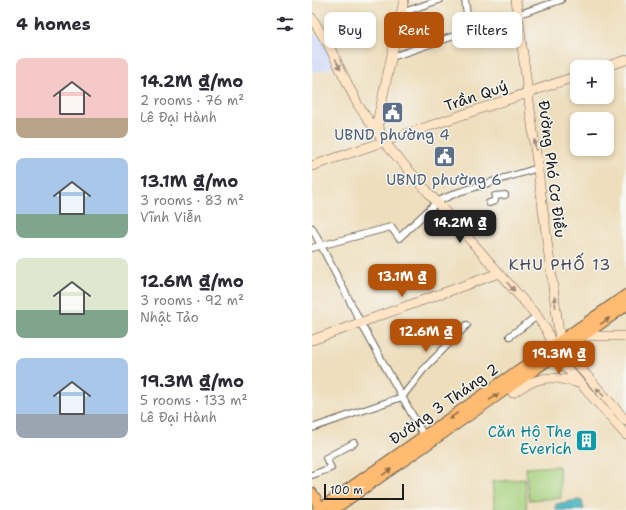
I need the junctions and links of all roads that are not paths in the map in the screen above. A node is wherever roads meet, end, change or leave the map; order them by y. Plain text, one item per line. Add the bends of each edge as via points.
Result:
1 (404, 0) edge
2 (439, 0) edge
3 (465, 0) edge
4 (516, 0) edge
5 (561, 0) edge
6 (401, 12) edge
7 (404, 12) edge
8 (466, 12) edge
9 (518, 12) edge
10 (522, 14) edge
11 (312, 18) edge
12 (452, 38) edge
13 (522, 47) edge
14 (394, 48) edge
15 (392, 57) junction
16 (626, 60) edge
17 (614, 64) edge
18 (570, 79) edge
19 (528, 94) junction
20 (384, 142) junction
21 (312, 166) edge
22 (538, 168) junction
23 (505, 195) dead end
24 (438, 201) junction
25 (489, 203) dead end
26 (312, 228) edge
27 (321, 245) junction
28 (312, 248) edge
29 (499, 273) junction
30 (626, 295) edge
31 (626, 306) edge
32 (537, 316) junction
33 (361, 323) junction
34 (467, 324) dead end
35 (581, 332) junction
36 (510, 336) dead end
37 (626, 336) edge
38 (312, 340) edge
39 (557, 345) junction
40 (581, 384) junction
41 (509, 387) junction
42 (402, 397) junction
43 (626, 421) edge
44 (312, 428) edge
45 (626, 435) edge
46 (424, 436) junction
47 (354, 443) dead end
48 (312, 475) edge
49 (313, 494) edge
50 (331, 506) edge
51 (319, 510) edge

1 - 6 main road
2 - 7 street
3 - 8 street
4 - 9 main road, Đường Phó Cơ Điều
5 - 10 street
11 -> 20 main road via 358,105
12 - 15 street
13 - 19 main road, Đường Phó Cơ Điều
14 - 15 main road
15 - 20 main road via 378,118
16 - 17 main road
18 - 19 main road, Trần Quý
19 - 20 main road, Trần Quý
22 -> 19 main road, Đường Phó Cơ Điều
20 - 21 main road, Trần Quý
20 - 24 main road
22 - 24 street
39 -> 22 main road, Đường Phó Cơ Điều
23 - 25 street via 495,196 496,201
24 - 27 street via 399,238 391,227
24 - 29 main road
26 - 27 street
27 - 28 street
27 - 33 street
29 -> 32 main road
29 - 33 main road
30 - 35 main road, Đường 3 Tháng 2
35 -> 31 main road, Đường 3 Tháng 2
32 - 36 street
32 - 39 main road
33 - 38 main road
33 - 42 street
34 - 42 street via 423,370
35 - 37 main road
35 - 39 main road, Đường 3 Tháng 2
39 - 40 main road
39 - 41 main road, Đường 3 Tháng 2
43 -> 39 main road
39 -> 46 main road, Đường 3 Tháng 2
40 - 41 main road via 543,378 530,381 513,393
40 - 45 main road
50 -> 41 main road, Đường 3 Tháng 2
42 - 44 street
42 - 46 street
46 - 50 main road, Đường 3 Tháng 2
47 - 48 street via 326,458 330,468
49 - 50 main road
49 - 51 main road
50 - 51 main road, Đường 3 Tháng 2

